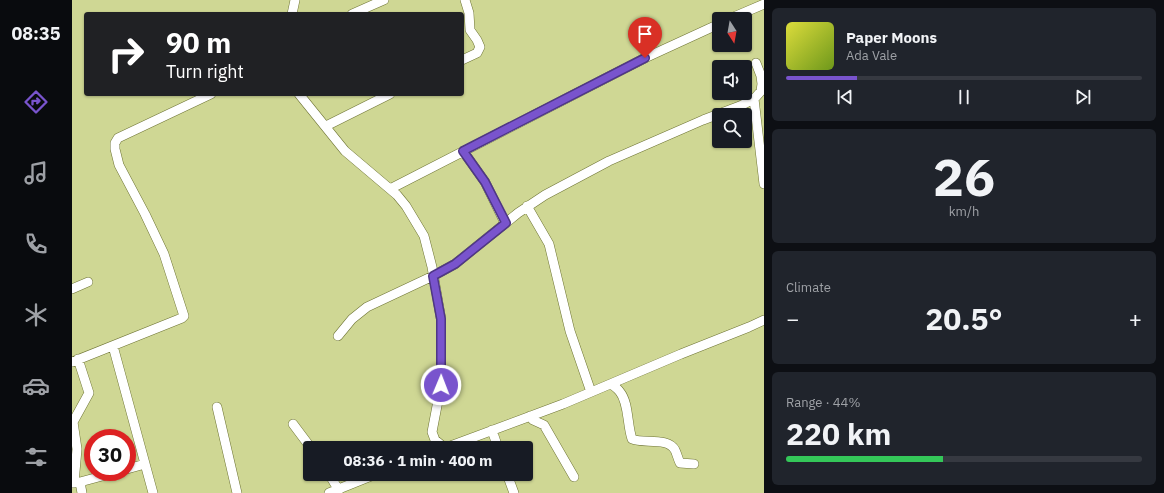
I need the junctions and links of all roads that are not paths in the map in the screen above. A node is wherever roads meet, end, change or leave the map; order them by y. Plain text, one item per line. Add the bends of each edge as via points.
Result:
1 (295, 0) edge
2 (384, 0) edge
3 (465, 0) edge
4 (764, 4) edge
5 (292, 12) edge
6 (357, 12) edge
7 (745, 12) edge
8 (712, 27) edge
9 (464, 59) edge
10 (756, 63) dead end
11 (207, 96) edge
12 (302, 96) edge
13 (386, 96) edge
14 (754, 99) junction
15 (326, 126) junction
16 (463, 151) junction
17 (764, 184) edge
18 (390, 189) junction
19 (527, 206) junction
20 (506, 223) junction
21 (433, 276) junction
22 (88, 282) dead end
23 (72, 289) edge
24 (764, 320) edge
25 (338, 336) dead end
26 (112, 346) junction
27 (75, 361) edge
28 (611, 384) junction
29 (592, 392) junction
30 (217, 407) dead end
31 (530, 416) junction
32 (293, 424) dead end
33 (492, 430) junction
34 (306, 441) edge
35 (434, 441) edge
36 (463, 441) edge
37 (496, 441) edge
38 (145, 464) junction
39 (694, 464) dead end
40 (136, 466) edge
41 (574, 477) dead end
42 (331, 481) edge
43 (360, 481) edge
44 (510, 481) edge
45 (76, 483) edge
46 (335, 492) edge
47 (82, 493) edge
48 (153, 493) edge
49 (237, 493) edge
50 (514, 493) edge

1 - 5 street
2 - 6 street
3 - 9 street via 470,30 480,47 477,53
4 - 7 street
8 - 16 street via 645,58
10 - 14 street via 762,84 761,91
11 - 26 street via 118,138 115,143 119,165 164,254 184,316
12 - 15 street
13 - 15 street
14 - 17 street
14 - 19 street via 609,161
15 - 18 street via 345,151
16 - 18 street
16 - 20 street via 485,182
18 - 21 street via 406,206 424,236
19 - 20 street
19 - 29 street via 549,244 570,331
20 - 21 street via 455,264
21 - 25 street via 367,307 352,319
21 - 35 street via 441,319 441,385 432,432
22 - 23 street
24 - 28 street
26 - 27 street
26 - 38 street
27 - 45 street via 90,394 73,422 77,449
28 - 29 street
28 - 39 street via 621,393 625,402 632,439 656,441 673,447 680,463
29 - 31 street
30 - 49 street
31 - 33 street
31 - 41 street via 544,425
32 - 34 street
33 - 36 street
33 - 37 street
38 - 40 street
38 - 48 street
42 - 46 street
43 - 46 street
44 - 50 street
45 - 47 street

